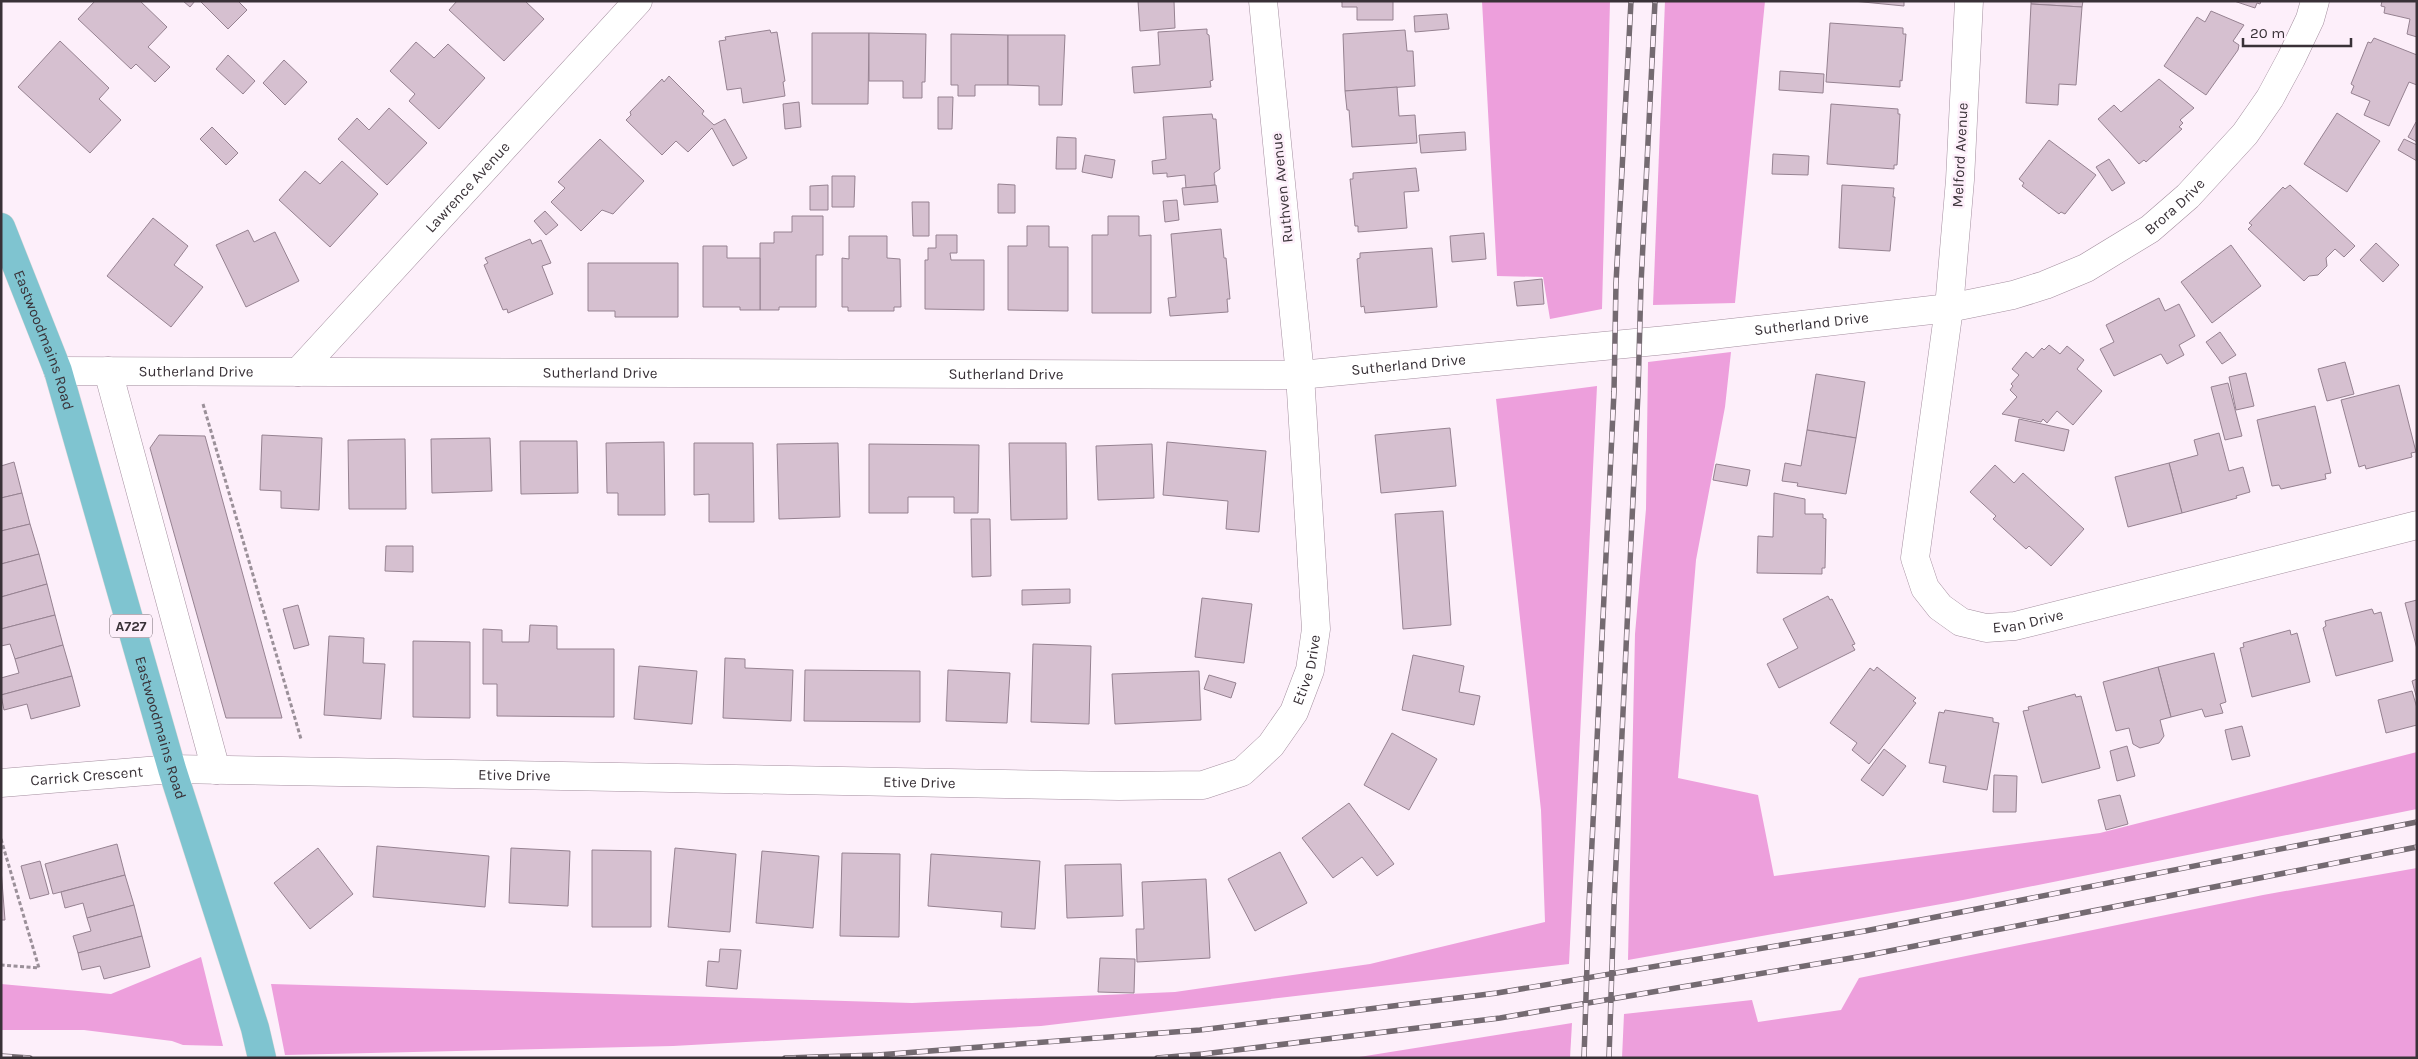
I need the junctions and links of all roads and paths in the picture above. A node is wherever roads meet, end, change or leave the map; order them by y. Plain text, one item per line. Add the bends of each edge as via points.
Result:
1 (638, 1) edge
2 (1263, 1) edge
3 (1969, 1) edge
4 (2315, 1) edge
5 (1, 227) edge
6 (1949, 308) junction
7 (58, 371) junction
8 (108, 371) junction
9 (193, 372) junction
10 (298, 372) junction
11 (1300, 375) junction
12 (2417, 525) edge
13 (172, 769) junction
14 (216, 770) junction
15 (311, 773) junction
16 (1, 782) edge
17 (1, 839) edge
18 (1, 965) edge
19 (262, 1058) edge

1 - 10 street, Lawrence Avenue
2 - 11 street, Ruthven Avenue
3 - 6 street, Melford Avenue via 1960,180
4 - 6 street, Brora Drive via 2310,19 2270,98 2216,168 2165,216 2086,268 2013,295
5 - 7 main road, Eastwoodmains Road / A727
6 - 11 street, Sutherland Drive via 1677,340
6 - 12 street, Evan Drive via 1915,558 1925,588 1940,607 1961,622 1986,628 2015,626
7 - 8 street, Sutherland Drive
7 - 13 main road, Eastwoodmains Road / A727
8 - 9 street, Sutherland Drive
8 - 14 street
9 - 10 street, Sutherland Drive
9 - 15 path
10 - 11 street, Sutherland Drive
11 - 15 street, Etive Drive via 1316,629 1311,662 1294,712 1271,745 1242,772 1203,785 1119,786
13 - 14 street, Etive Drive
13 - 16 street, Carrick Crescent
13 - 19 main road, Eastwoodmains Road / A727
14 - 15 street, Etive Drive
17 - 18 path via 39,968

